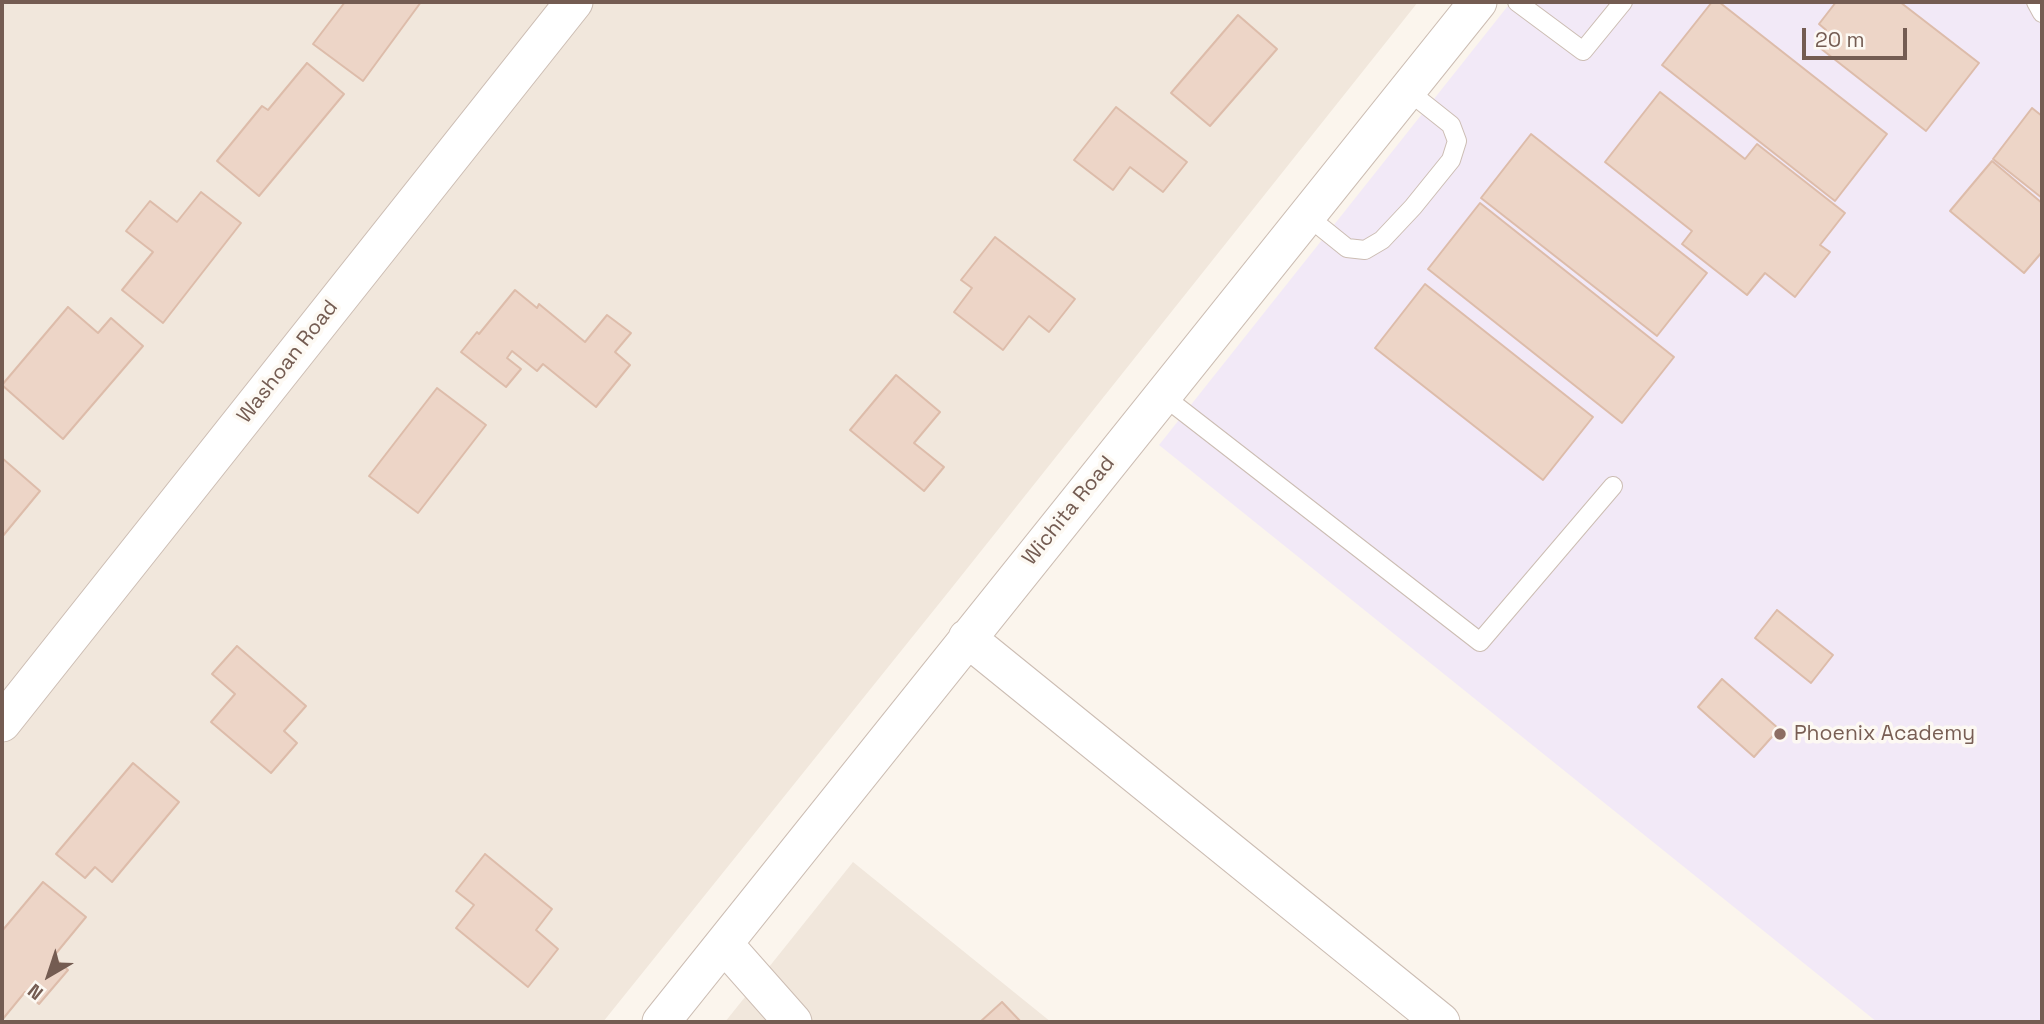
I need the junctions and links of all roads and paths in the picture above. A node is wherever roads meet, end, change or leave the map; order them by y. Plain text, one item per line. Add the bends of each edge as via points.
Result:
1 (573, 2) edge
2 (1478, 2) edge
3 (1517, 2) edge
4 (1623, 2) edge
5 (2036, 2) edge
6 (2042, 13) edge
7 (1407, 90) junction
8 (1306, 215) junction
9 (1162, 395) junction
10 (1613, 486) dead end
11 (967, 638) junction
12 (2, 723) edge
13 (724, 944) junction
14 (661, 1022) edge
15 (793, 1022) edge
16 (1441, 1022) edge

1 - 12 street, Washoan Road
2 - 7 street, Wichita Road
3 - 4 lane via 1583,51
5 - 6 lane
7 - 8 street, Wichita Road
7 - 8 lane via 1451,125 1457,141 1451,160 1382,240 1365,250 1347,248
8 - 9 street, Wichita Road
9 - 10 lane via 1480,642
9 - 11 street, Wichita Road
11 - 13 street, Wichita Road
11 - 16 street
13 - 14 street, Wichita Road
13 - 15 street

